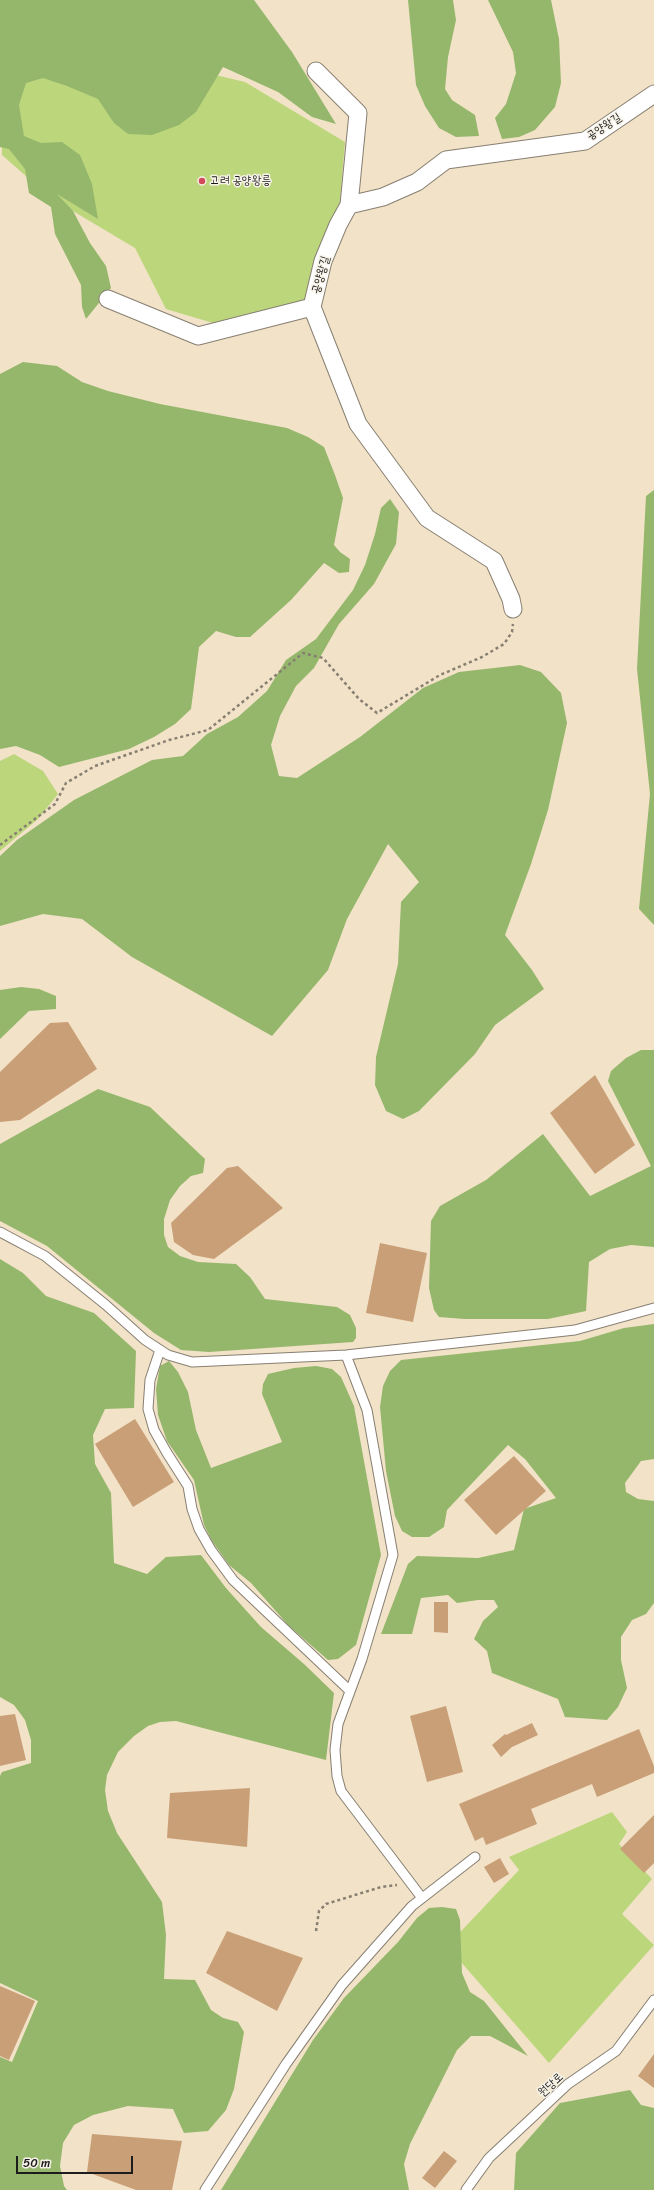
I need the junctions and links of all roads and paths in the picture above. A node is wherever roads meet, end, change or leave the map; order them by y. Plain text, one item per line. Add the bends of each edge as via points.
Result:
1 (316, 71) dead end
2 (654, 94) edge
3 (349, 205) junction
4 (108, 299) dead end
5 (312, 307) junction
6 (513, 609) joint
7 (0, 845) edge
8 (0, 1232) edge
9 (654, 1308) edge
10 (160, 1350) junction
11 (346, 1355) junction
12 (350, 1691) junction
13 (475, 1857) dead end
14 (411, 1884) junction
15 (422, 1898) junction
16 (316, 1931) dead end
17 (654, 2000) edge
18 (205, 2190) edge
19 (466, 2190) edge

1 - 3 street via 358,114
2 - 3 street, 공양왕길 via 585,141 446,160 417,182 383,197
3 - 5 street, 공양왕길 via 323,261
4 - 5 street via 198,336
5 - 6 street, 공양왕길 via 358,424 427,518 494,561
6 - 7 path via 512,632 504,644 482,657 440,675 377,713 359,699 325,660 303,654 208,730 169,740 95,766 66,784 55,804
8 - 10 lane via 45,1256
9 - 11 lane via 575,1330
10 - 11 lane via 192,1362
10 - 12 lane via 150,1380 148,1409 154,1430 188,1486 199,1529 233,1580
11 - 12 lane via 367,1410 393,1555
12 - 14 lane via 338,1724 335,1750 341,1791
13 - 15 lane
14 - 15 lane
14 - 16 path via 380,1887 326,1904 319,1911
15 - 18 lane via 342,1985 286,2064
17 - 19 lane, 원당로 via 616,2051 568,2084 490,2158

